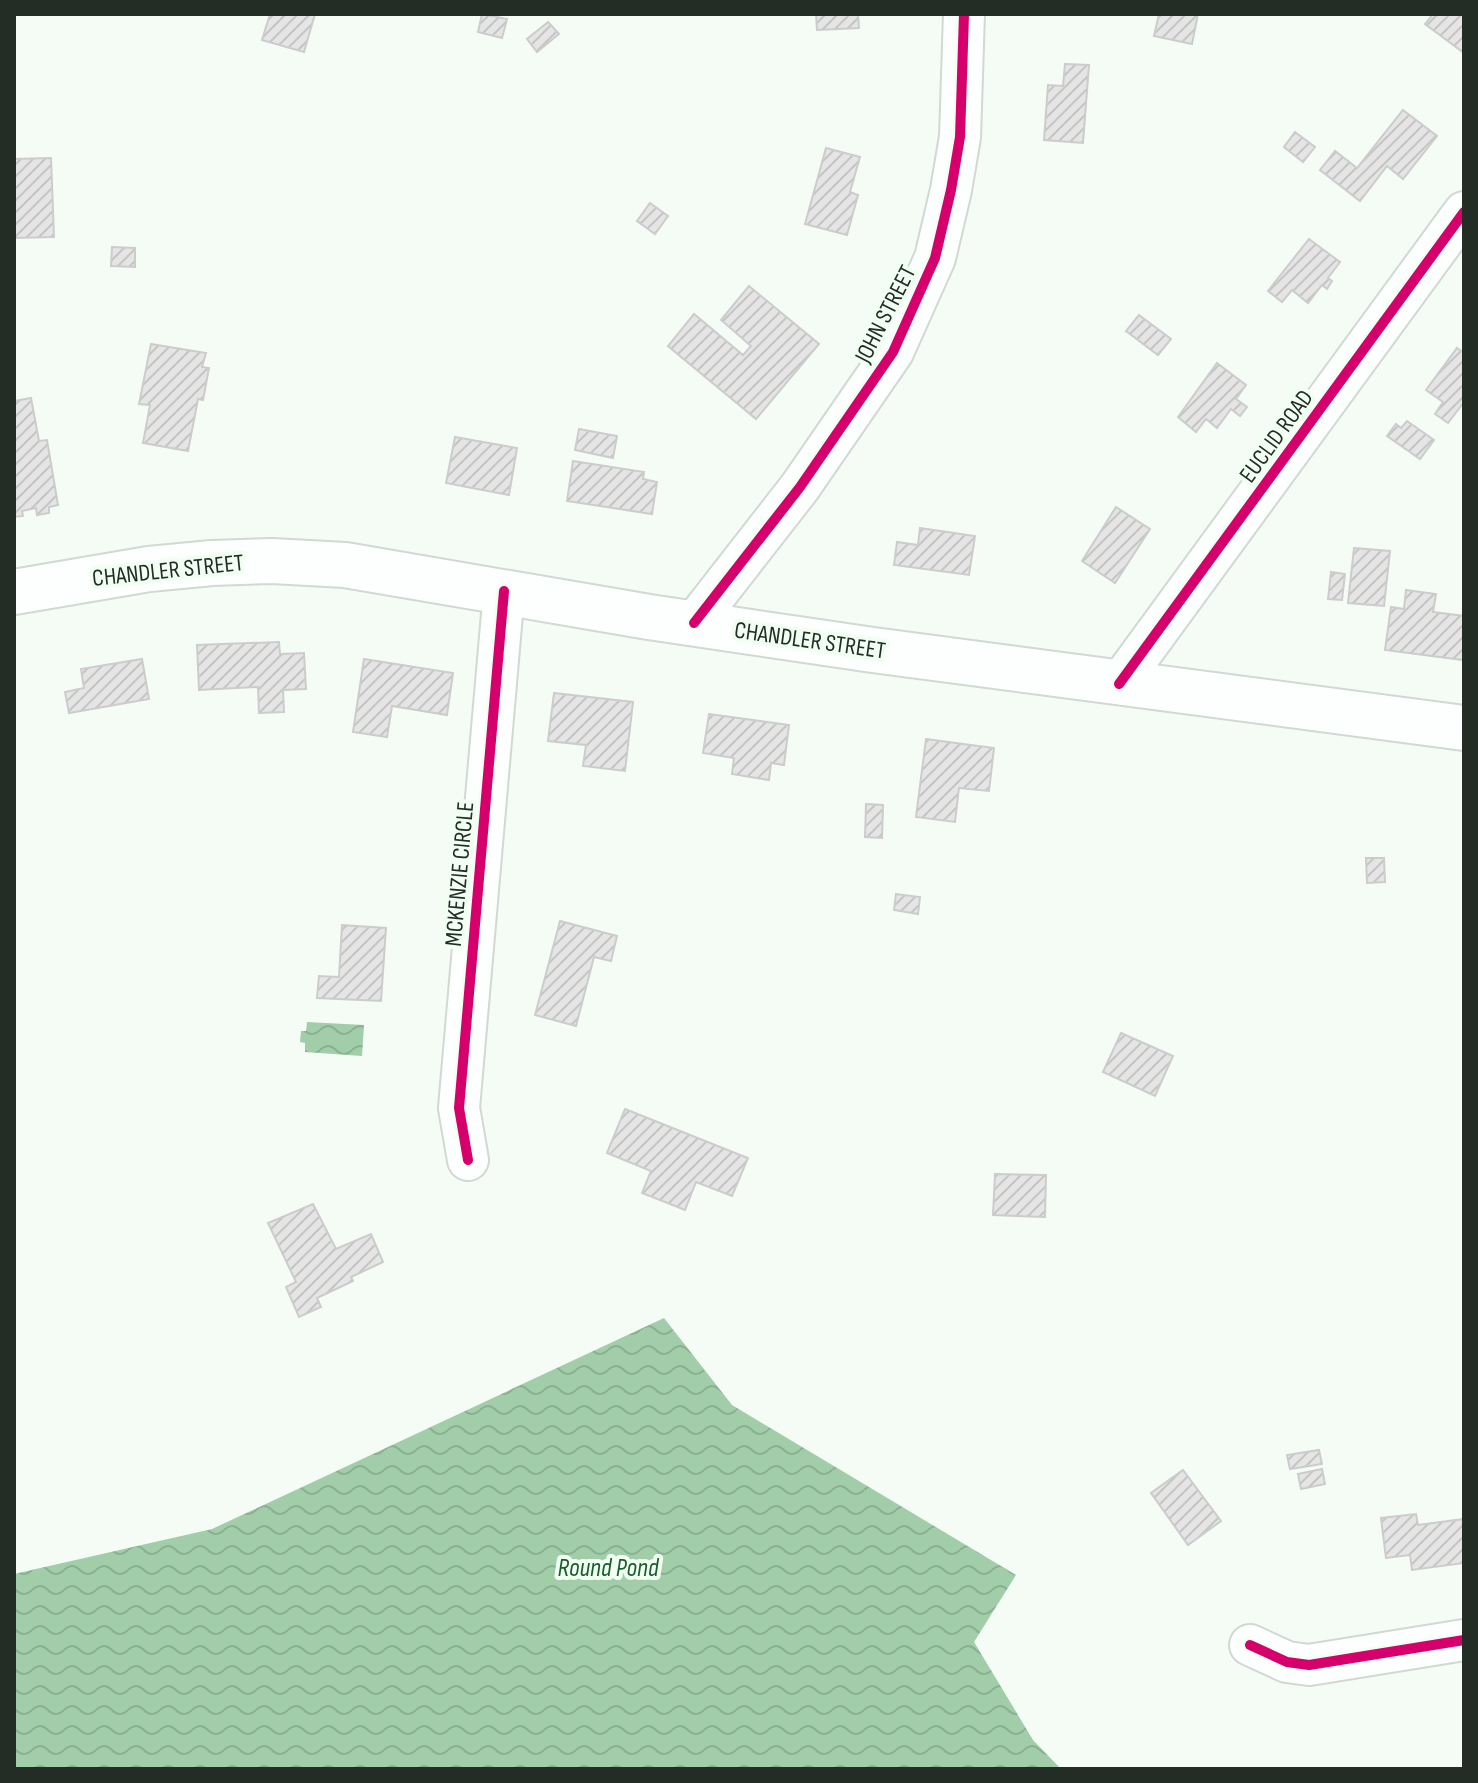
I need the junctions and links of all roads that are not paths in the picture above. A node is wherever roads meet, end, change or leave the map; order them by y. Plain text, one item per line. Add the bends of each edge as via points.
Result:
1 (964, 14) edge
2 (1464, 212) edge
3 (504, 591) junction
4 (14, 592) edge
5 (694, 623) junction
6 (1119, 684) junction
7 (1464, 728) edge
8 (468, 1160) dead end
9 (1464, 1640) edge
10 (1250, 1645) dead end

1 - 5 street, JOHN STREET via 960,137 935,258 893,352 800,487
2 - 6 street, EUCLID ROAD
3 - 4 main road, CHANDLER STREET via 345,565 272,561 149,569
3 - 5 main road, CHANDLER STREET
3 - 8 street, MCKENZIE CIRCLE via 459,1108
5 - 6 main road, CHANDLER STREET
6 - 7 main road, CHANDLER STREET
9 - 10 street via 1309,1665 1287,1662

